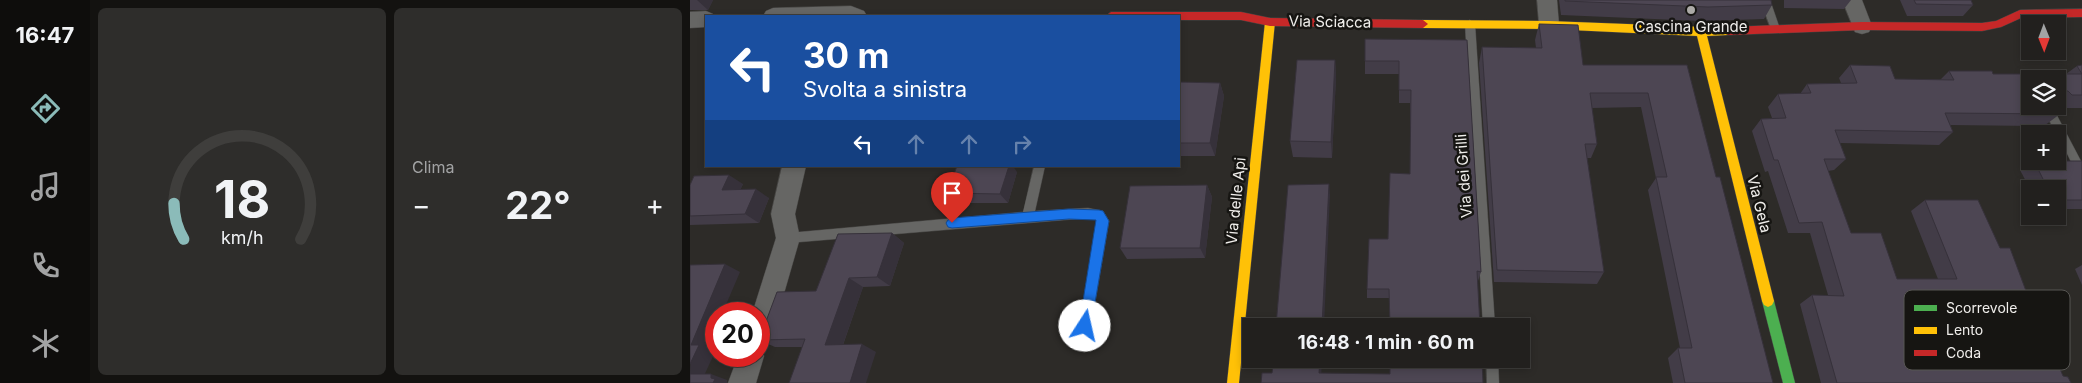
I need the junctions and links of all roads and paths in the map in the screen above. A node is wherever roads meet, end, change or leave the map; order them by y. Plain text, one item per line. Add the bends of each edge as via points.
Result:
1 (764, 0) edge
2 (1547, 0) edge
3 (1765, 0) edge
4 (1852, 0) edge
5 (2082, 13) edge
6 (757, 15) edge
7 (812, 15) edge
8 (854, 15) edge
9 (1180, 16) edge
10 (705, 19) edge
11 (690, 20) edge
12 (1270, 22) junction
13 (1470, 24) junction
14 (1549, 25) junction
15 (1862, 26) junction
16 (1774, 29) junction
17 (1701, 32) junction
18 (2052, 115) edge
19 (794, 167) edge
20 (1040, 167) edge
21 (2082, 174) edge
22 (1028, 217) junction
23 (788, 238) junction
24 (769, 302) edge
25 (1489, 318) edge
26 (1082, 343) dead end
27 (747, 367) edge
28 (1492, 368) edge
29 (742, 383) edge
30 (1233, 383) edge
31 (1493, 383) edge
32 (1789, 383) edge

1 - 6 street
2 - 14 street
3 - 16 lane
4 - 15 street
5 - 15 street, Via Sciacca via 2020,14 1982,27
7 - 8 street
9 - 12 street, Via Sciacca via 1241,16
10 - 11 street
12 - 13 street, Via Sciacca
12 - 30 street, Via delle Api
13 - 14 street, Via Sciacca
13 - 25 lane, Via dei Grilli
14 - 17 street, Via Sciacca
15 - 16 street, Via Sciacca
16 - 17 street, Via Sciacca
17 - 32 street, Via Gela
18 - 21 lane
19 - 23 street via 783,214
20 - 22 lane
22 - 23 lane
22 - 26 lane via 1088,213 1099,215 1103,221
23 - 24 street
27 - 29 street
28 - 31 lane

